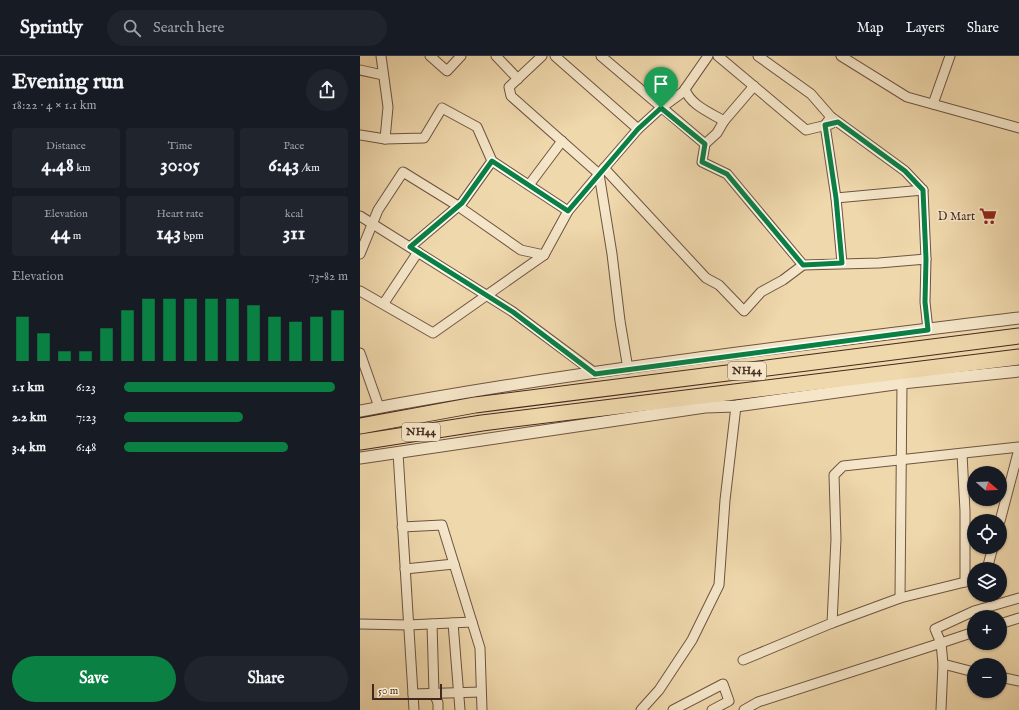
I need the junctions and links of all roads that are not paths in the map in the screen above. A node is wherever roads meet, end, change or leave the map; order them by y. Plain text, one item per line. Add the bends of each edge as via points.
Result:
1 (381, 56) edge
2 (430, 56) edge
3 (461, 56) edge
4 (496, 56) edge
5 (555, 56) edge
6 (601, 56) edge
7 (708, 56) edge
8 (718, 56) edge
9 (758, 56) edge
10 (841, 56) edge
11 (950, 56) edge
12 (537, 57) edge
13 (360, 70) edge
14 (383, 75) junction
15 (518, 79) junction
16 (754, 86) junction
17 (685, 89) junction
18 (933, 104) junction
19 (661, 108) junction
20 (834, 119) junction
21 (724, 121) junction
22 (825, 125) junction
23 (1019, 128) edge
24 (638, 129) junction
25 (360, 135) edge
26 (385, 139) junction
27 (562, 141) junction
28 (705, 144) junction
29 (492, 161) junction
30 (602, 171) junction
31 (529, 185) junction
32 (923, 190) junction
33 (836, 198) junction
34 (458, 206) junction
35 (568, 211) junction
36 (360, 216) edge
37 (372, 224) junction
38 (410, 247) junction
39 (418, 252) junction
40 (360, 254) edge
41 (544, 255) junction
42 (926, 259) junction
43 (842, 263) junction
44 (803, 265) junction
45 (360, 291) edge
46 (488, 296) junction
47 (384, 304) junction
48 (1019, 318) edge
49 (928, 330) junction
50 (1019, 336) edge
51 (360, 353) edge
52 (1019, 357) edge
53 (628, 368) junction
54 (1019, 371) edge
55 (595, 374) junction
56 (902, 383) junction
57 (736, 406) junction
58 (379, 407) junction
59 (360, 411) edge
60 (360, 426) edge
61 (360, 442) edge
62 (1019, 448) edge
63 (398, 453) junction
64 (962, 454) junction
65 (360, 458) edge
66 (901, 459) junction
67 (1002, 514) edge
68 (402, 527) junction
69 (454, 564) junction
70 (405, 569) junction
71 (965, 582) joint
72 (900, 598) junction
73 (1019, 598) edge
74 (1019, 618) edge
75 (472, 622) junction
76 (1007, 622) edge
77 (453, 623) junction
78 (832, 623) junction
79 (360, 624) edge
80 (432, 624) junction
81 (408, 625) junction
82 (967, 634) edge
83 (941, 643) junction
84 (743, 660) dead end
85 (943, 664) junction
86 (967, 670) edge
87 (1007, 678) edge
88 (1019, 681) edge
89 (459, 692) junction
90 (482, 692) junction
91 (434, 693) junction
92 (413, 694) junction
93 (414, 710) edge
94 (438, 710) edge
95 (460, 710) edge
96 (482, 710) edge
97 (641, 710) edge
98 (673, 710) edge
99 (712, 710) edge
100 (744, 710) edge
101 (941, 710) edge

1 - 14 street
2 - 3 street via 447,71
4 - 15 street
5 - 24 street
6 - 19 street
7 - 17 street
8 - 16 street
9 - 20 street via 811,94
10 - 18 street via 907,97
11 - 18 street
12 - 15 street
13 - 14 street
14 - 26 street via 388,107
15 - 27 street via 509,87 511,96
16 - 21 street
16 - 22 street via 806,130
17 - 19 street
17 - 21 street via 692,100
18 - 23 street
19 - 24 street
19 - 28 street
20 - 22 street
20 - 32 street via 905,171
21 - 28 street via 717,133
22 - 33 street
24 - 30 street
25 - 26 street
26 - 29 street via 424,138 442,108 477,127
27 - 30 street
27 - 31 street
28 - 44 street via 702,162 727,174
29 - 31 street
29 - 34 street
30 - 35 street
30 - 44 street via 706,278 719,285 744,311 761,292
30 - 53 street
31 - 35 street
32 - 33 street
32 - 42 street
33 - 43 street
34 - 37 street via 403,172 378,210
34 - 38 street
34 - 41 street via 521,250
35 - 41 street
36 - 37 street
37 - 38 street
37 - 40 street
38 - 39 street
39 - 46 street
39 - 47 street
41 - 46 street via 510,277
42 - 43 street
42 - 49 street via 925,302
43 - 44 street
45 - 47 street
46 - 47 street via 433,333
46 - 55 street
48 - 49 street
49 - 53 street
50 - 60 highway, NH44 via 475,405
51 - 58 street
52 - 61 highway, NH44 via 482,422
53 - 55 street
54 - 56 street
55 - 58 street via 450,394
56 - 57 street
56 - 66 street
57 - 63 street via 704,407
57 - 97 street via 725,500 719,585 692,640 659,690
58 - 59 street
62 - 64 street
62 - 67 street
63 - 65 street
63 - 68 street
64 - 66 street
64 - 71 street
66 - 72 street
66 - 78 street via 843,466 834,475 836,539
68 - 69 street via 442,525
68 - 70 street
69 - 70 street
69 - 75 street
70 - 81 street
71 - 72 street
72 - 78 street
73 - 83 street via 974,611 935,628
74 - 76 street
75 - 77 street
75 - 90 street via 480,648
77 - 80 street
77 - 89 street
78 - 84 street
79 - 81 street
80 - 81 street
80 - 91 street
81 - 92 street
82 - 83 street
83 - 85 street
83 - 100 street via 758,702
85 - 86 street
85 - 101 street
87 - 88 street
89 - 90 street
89 - 91 street
89 - 95 street
90 - 96 street
91 - 92 street
91 - 94 street
92 - 93 street
98 - 99 street via 723,684 729,701

